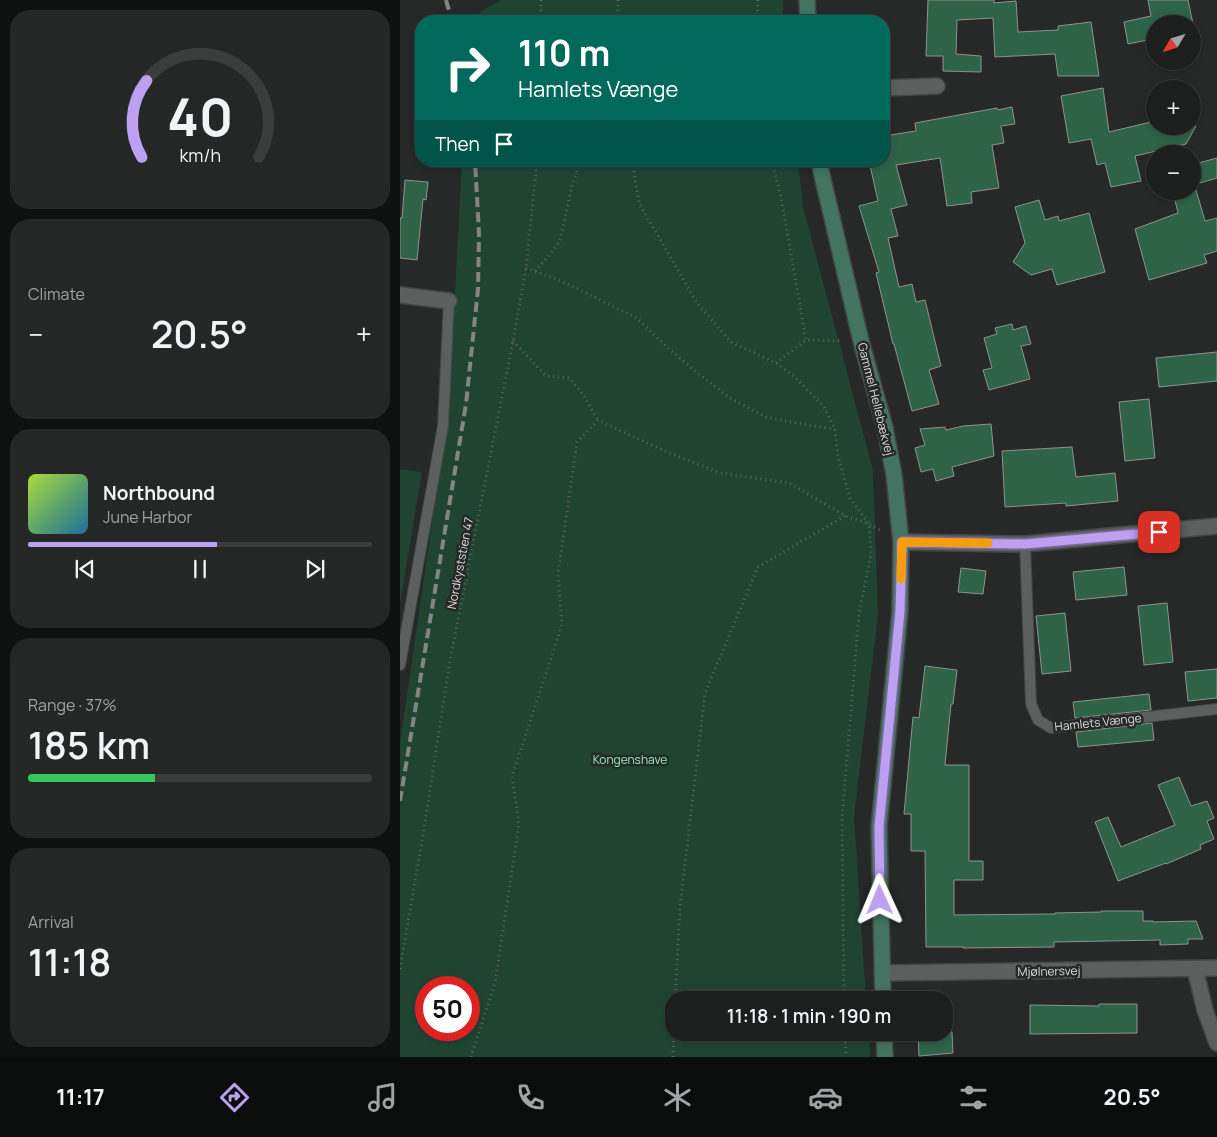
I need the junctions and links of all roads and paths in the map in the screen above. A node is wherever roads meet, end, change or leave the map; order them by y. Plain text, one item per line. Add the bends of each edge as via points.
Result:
1 (541, 0) edge
2 (618, 0) edge
3 (758, 0) edge
4 (807, 0) edge
5 (541, 15) edge
6 (618, 15) edge
7 (757, 15) edge
8 (808, 15) edge
9 (938, 86) dead end
10 (890, 88) edge
11 (536, 167) edge
12 (578, 167) edge
13 (634, 167) edge
14 (773, 167) edge
15 (821, 167) edge
16 (526, 268) junction
17 (535, 271) junction
18 (400, 295) edge
19 (449, 302) joint
20 (806, 340) junction
21 (513, 341) junction
22 (861, 341) junction
23 (776, 363) junction
24 (598, 420) junction
25 (835, 429) junction
26 (846, 516) junction
27 (869, 524) junction
28 (1217, 526) edge
29 (902, 542) junction
30 (1025, 544) junction
31 (400, 665) edge
32 (1217, 709) edge
33 (1217, 968) edge
34 (400, 969) edge
35 (1195, 969) junction
36 (882, 973) junction
37 (675, 991) edge
38 (844, 991) edge
39 (883, 991) edge
40 (674, 1041) edge
41 (845, 1041) edge
42 (884, 1041) edge
43 (1217, 1042) edge
44 (471, 1057) edge
45 (673, 1057) edge
46 (846, 1057) edge
47 (885, 1057) edge

1 - 5 path
2 - 6 path
3 - 7 path
4 - 8 main road
9 - 10 street
11 - 16 path, Nordkyststien 47
12 - 17 path via 560,241
13 - 23 path via 639,203 697,303 731,342
14 - 20 path
15 - 22 main road, Gammel Hellebækvej
16 - 17 path
16 - 21 path, Nordkyststien 47
17 - 25 path via 637,318 730,398 766,417
18 - 19 street
19 - 31 lane via 443,426
20 - 22 path
20 - 23 path
21 - 24 path via 546,376 568,378 582,393
21 - 34 path, Nordkyststien 47 via 450,660
22 - 29 main road, Gammel Hellebækvej via 885,428
23 - 25 path via 795,377 824,407
24 - 26 path via 720,473 789,483
24 - 44 path via 577,442 558,574 562,625 512,776 519,824 495,983
25 - 27 path via 838,457 850,498
26 - 27 path
26 - 37 path via 758,567 705,692 680,908
27 - 38 path via 871,554 859,614 842,818
28 - 30 street
29 - 30 street
29 - 36 main road, Gammel Hellebækvej via 900,611 879,827
30 - 32 lane, Hamlets Vænge via 1031,704 1038,720 1051,728
33 - 35 street, Mjølnersvej
35 - 36 street, Mjølnersvej
35 - 43 street
36 - 39 main road, Gammel Hellebækvej
40 - 45 path
41 - 46 path
42 - 47 main road

